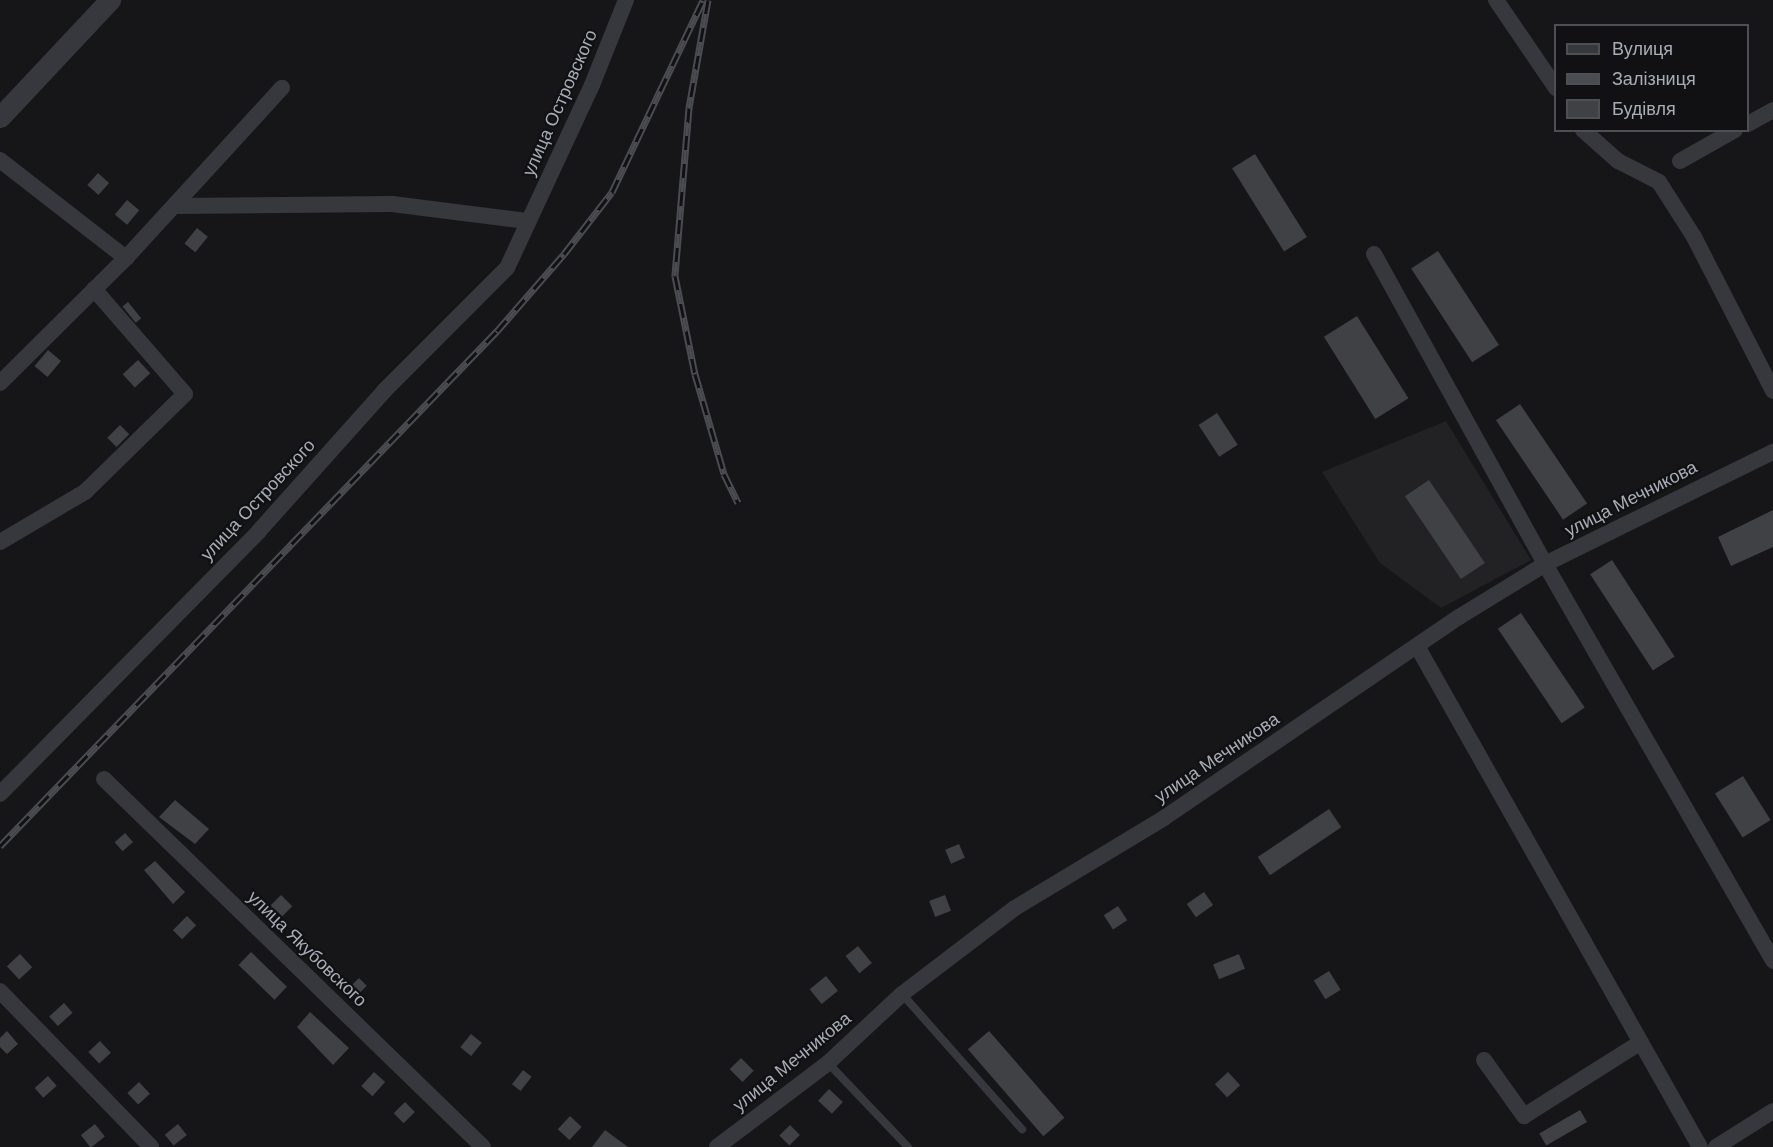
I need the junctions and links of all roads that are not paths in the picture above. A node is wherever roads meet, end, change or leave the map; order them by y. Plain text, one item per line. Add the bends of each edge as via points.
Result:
1 (110, 0) edge
2 (626, 0) edge
3 (1496, 0) edge
4 (1554, 85) edge
5 (282, 88) dead end
6 (1773, 110) edge
7 (0, 117) edge
8 (1749, 123) edge
9 (1585, 132) edge
10 (1731, 132) edge
11 (0, 160) edge
12 (1680, 161) dead end
13 (174, 206) junction
14 (527, 221) junction
15 (1374, 254) dead end
16 (126, 258) junction
17 (94, 289) junction
18 (0, 383) edge
19 (1773, 391) edge
20 (1773, 452) edge
21 (0, 542) edge
22 (1545, 564) junction
23 (1417, 646) junction
24 (104, 779) dead end
25 (0, 794) edge
26 (1773, 961) edge
27 (0, 991) edge
28 (902, 994) junction
29 (1641, 1042) junction
30 (1484, 1060) dead end
31 (828, 1063) junction
32 (1773, 1111) edge
33 (1022, 1129) dead end
34 (151, 1147) edge
35 (483, 1147) edge
36 (717, 1147) edge
37 (908, 1147) edge
38 (1700, 1147) edge
39 (1716, 1147) edge

1 - 7 street
2 - 14 street, улица Островского via 592,85
3 - 4 street
5 - 13 street
6 - 8 street
9 - 19 street via 1618,161 1659,182 1694,237
10 - 12 street
11 - 16 street
13 - 14 street via 392,204
13 - 16 street
14 - 25 street, улица Островского via 507,268 384,392 259,531
15 - 22 street
16 - 17 street
17 - 18 street
17 - 21 street via 185,394 85,492
20 - 22 street, улица Мечникова
22 - 23 street, улица Мечникова
22 - 26 street
23 - 28 street, улица Мечникова via 1164,818 1015,908
23 - 29 street
24 - 35 street, улица Якубовского
27 - 34 street
28 - 31 street, улица Мечникова
28 - 33 lane
29 - 30 street via 1524,1116
29 - 38 street
31 - 36 street, улица Мечникова
31 - 37 lane
32 - 39 street

